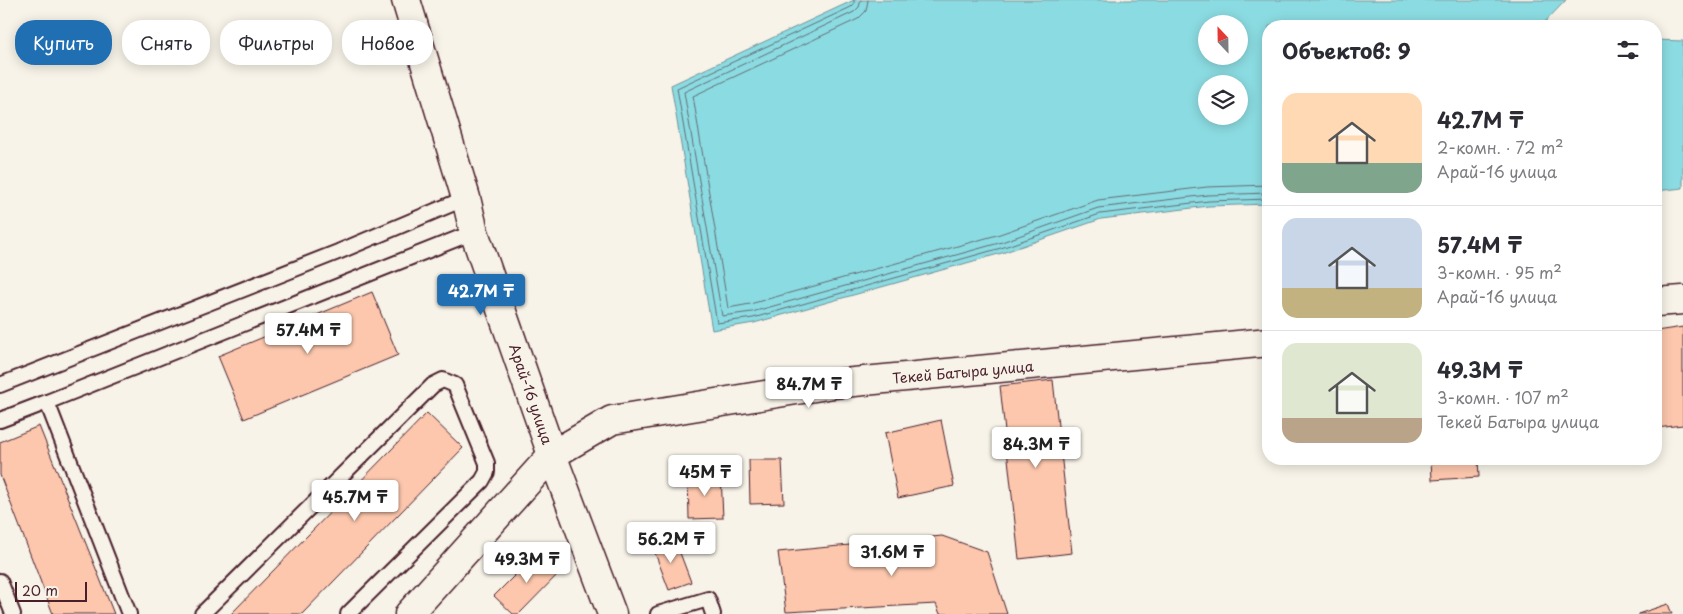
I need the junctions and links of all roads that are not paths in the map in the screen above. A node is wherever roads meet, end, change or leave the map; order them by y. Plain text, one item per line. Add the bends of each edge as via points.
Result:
1 (406, 0) edge
2 (466, 198) junction
3 (474, 232) junction
4 (1683, 300) edge
5 (1662, 302) edge
6 (1262, 343) edge
7 (0, 384) edge
8 (48, 402) junction
9 (0, 420) edge
10 (552, 454) junction
11 (0, 582) edge
12 (13, 614) edge
13 (129, 614) edge
14 (202, 614) edge
15 (348, 614) edge
16 (409, 614) edge
17 (612, 614) edge
18 (658, 614) edge
19 (713, 614) edge

1 - 2 street, Арай-16 улица
2 - 3 street, Арай-16 улица
2 - 7 lane via 338,252
3 - 8 lane
3 - 10 street, Арай-16 улица
4 - 5 street
6 - 10 street, Текей Батыра улица via 833,384 612,420
8 - 9 lane
8 - 13 lane
10 - 16 street, Текей Батыра улица
10 - 17 street, Арай-16 улица
11 - 12 lane
14 - 15 lane via 433,385 443,380 455,385 487,463 487,472
18 - 19 lane via 708,599

